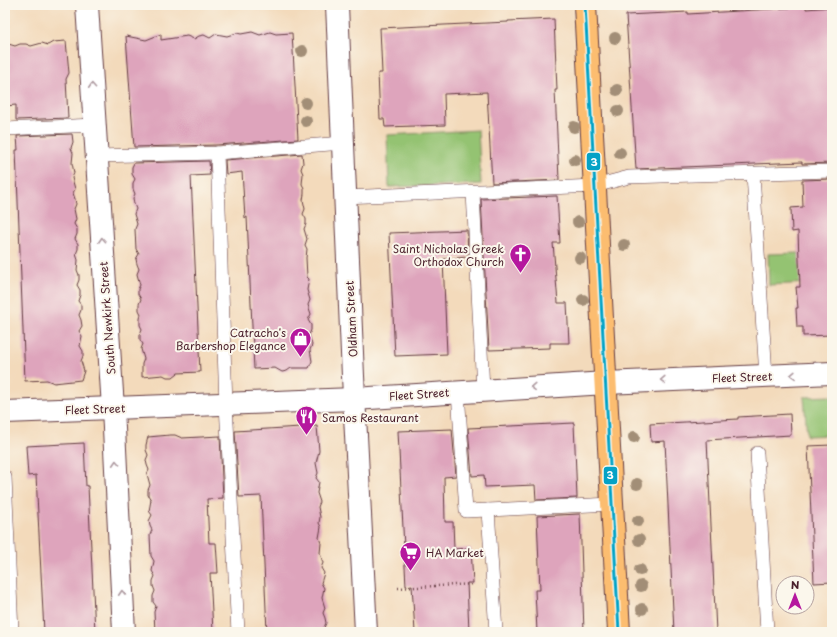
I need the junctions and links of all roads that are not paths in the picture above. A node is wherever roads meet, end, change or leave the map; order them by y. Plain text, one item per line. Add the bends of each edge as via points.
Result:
1 (87, 5) edge
2 (337, 5) edge
3 (585, 5) edge
4 (94, 125) junction
5 (5, 129) edge
6 (343, 143) junction
7 (217, 153) junction
8 (96, 156) junction
9 (832, 171) edge
10 (753, 174) junction
11 (595, 186) junction
12 (473, 192) junction
13 (345, 197) junction
14 (832, 373) edge
15 (766, 376) junction
16 (606, 383) junction
17 (483, 390) junction
18 (458, 392) junction
19 (354, 399) junction
20 (226, 404) junction
21 (113, 408) junction
22 (5, 412) edge
23 (757, 453) dead end
24 (5, 476) edge
25 (612, 504) junction
26 (488, 510) junction
27 (12, 632) edge
28 (124, 632) edge
29 (238, 632) edge
30 (366, 632) edge
31 (496, 632) edge
32 (619, 632) edge
33 (767, 632) edge

4 -> 1 street, South Newkirk Street
2 - 6 street, Oldham Street
3 - 11 main road
4 - 5 lane
4 - 8 street, South Newkirk Street
6 - 7 lane
6 - 13 street, Oldham Street
7 - 8 lane
7 - 20 lane
21 -> 8 street, South Newkirk Street
9 - 10 lane
10 - 11 lane via 629,177
10 - 15 lane
11 - 12 lane
11 - 16 main road
12 - 13 lane
12 - 17 lane
13 - 19 street, Oldham Street
14 -> 15 street, Fleet Street
15 -> 16 street, Fleet Street
16 -> 17 street, Fleet Street
16 - 25 main road
17 - 18 street, Fleet Street
18 - 19 street, Fleet Street
18 - 26 lane via 466,511
19 - 20 street, Fleet Street
19 - 30 street, Oldham Street
20 - 21 street, Fleet Street
20 - 29 lane
21 - 22 street, Fleet Street
28 -> 21 street, South Newkirk Street
23 - 33 lane
24 - 27 lane
25 - 26 lane
25 - 32 main road
26 - 31 lane

